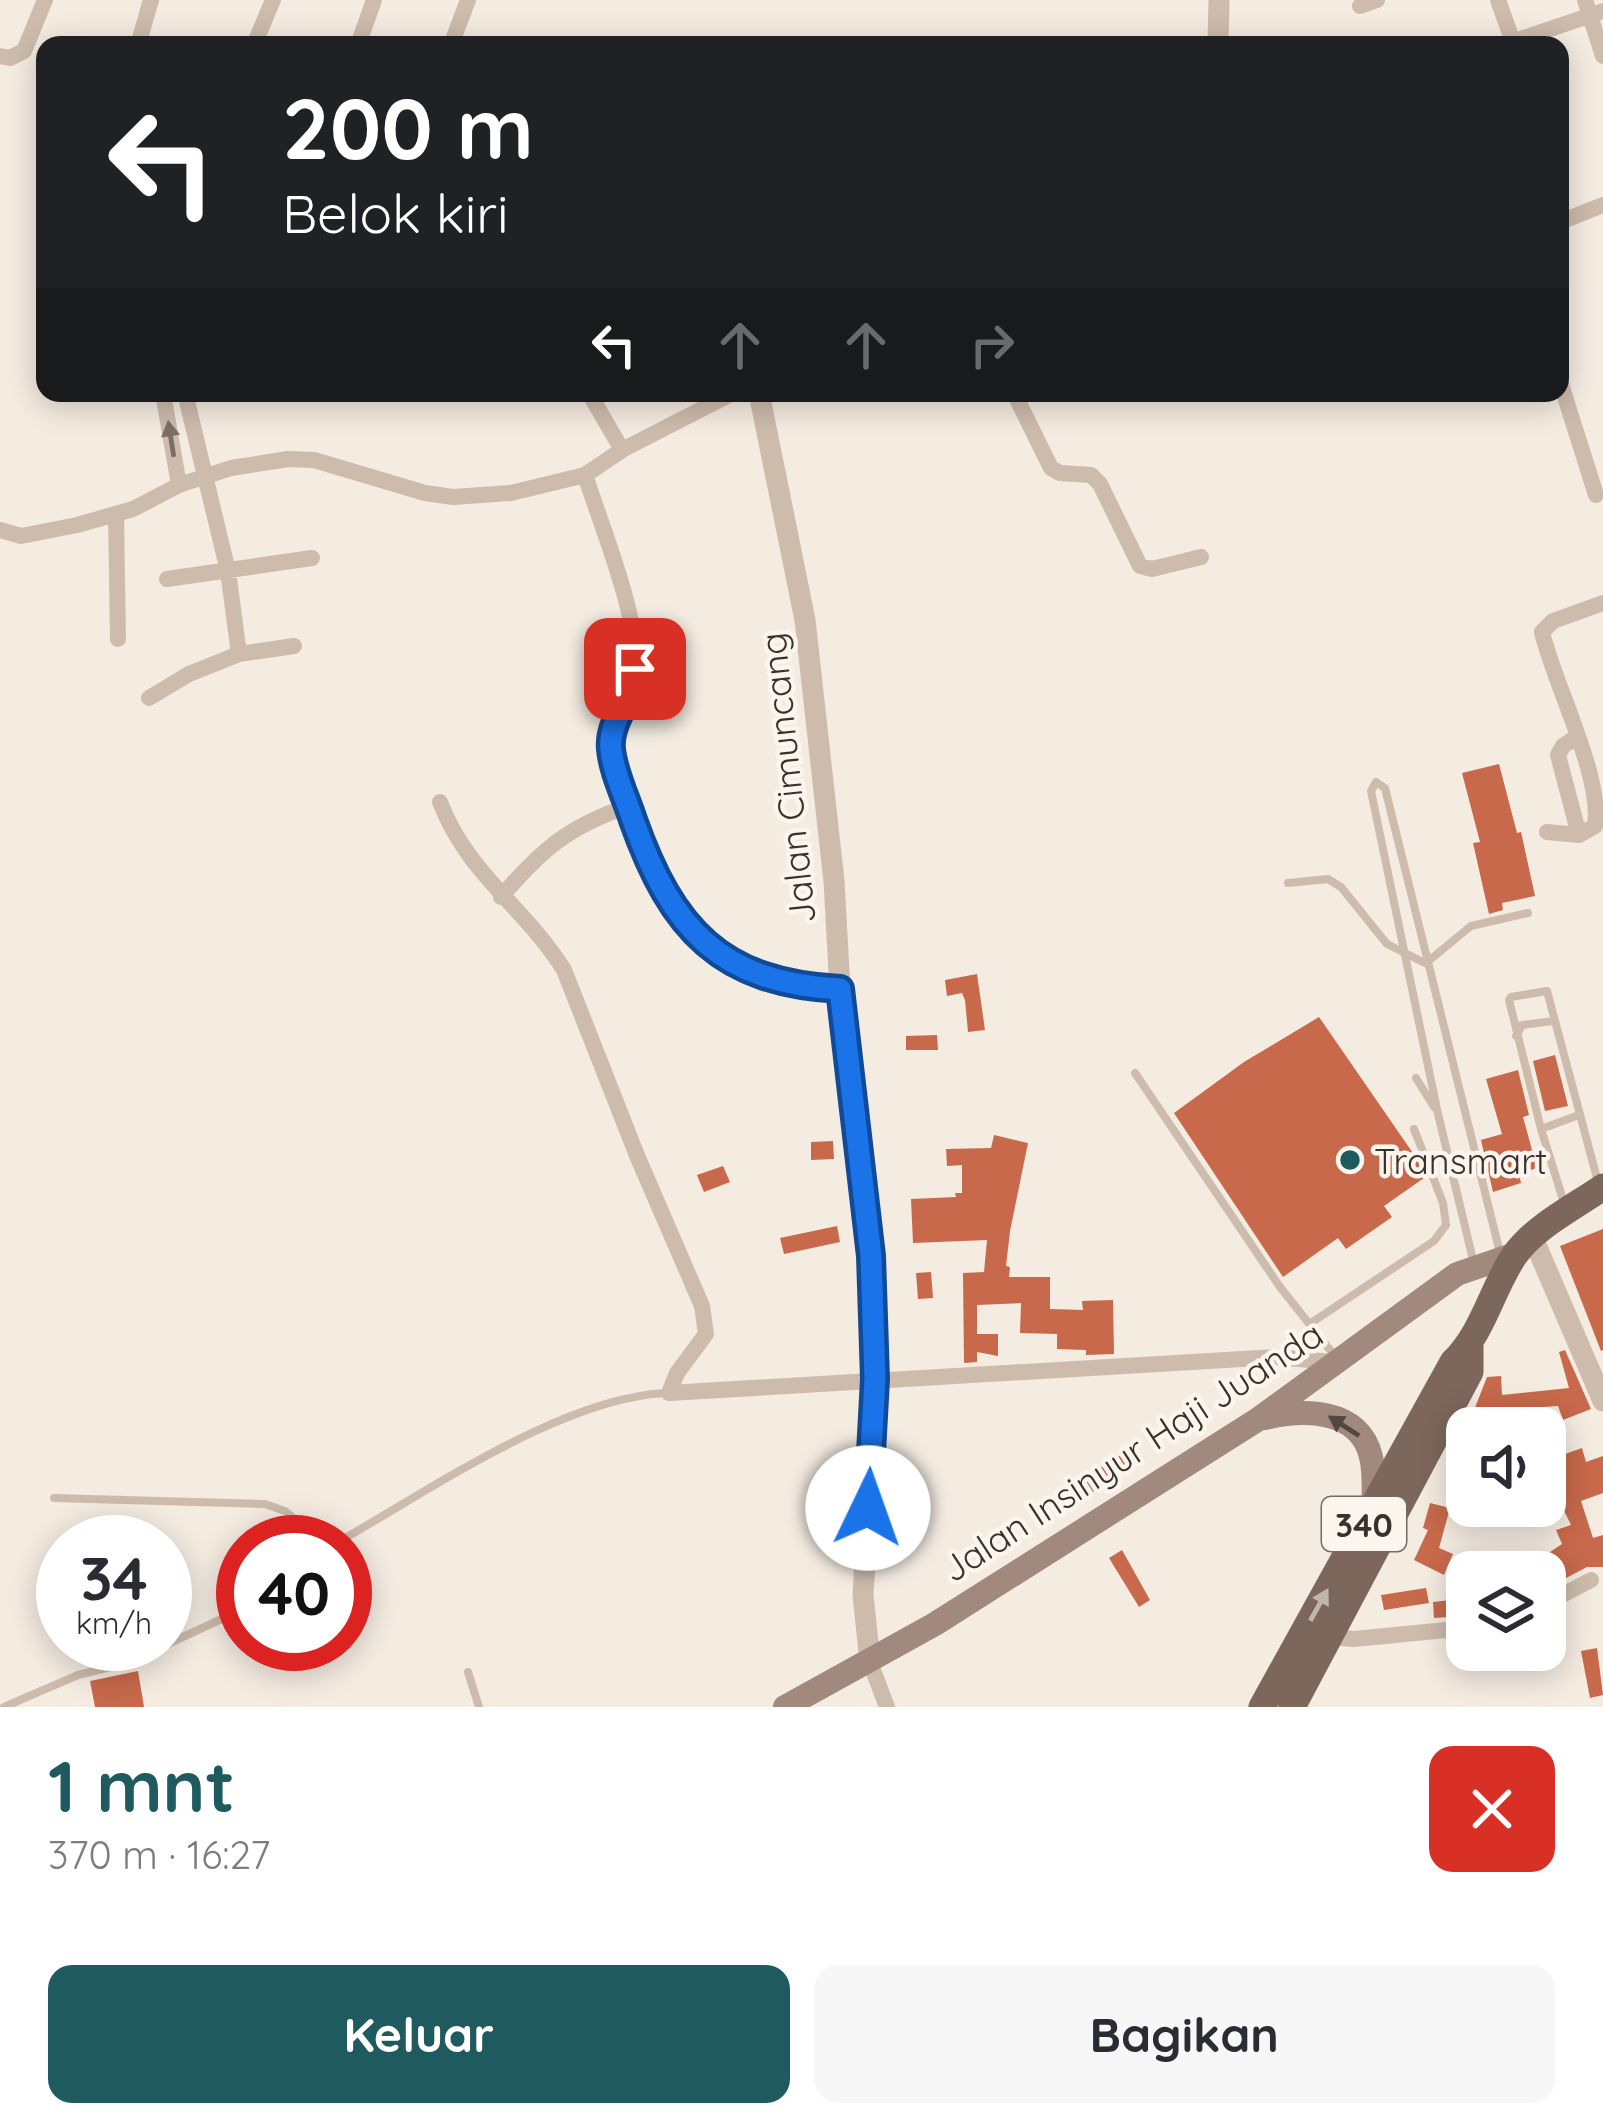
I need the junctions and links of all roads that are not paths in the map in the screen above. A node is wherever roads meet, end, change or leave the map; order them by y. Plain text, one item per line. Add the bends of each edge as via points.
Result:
1 (45, 0) edge
2 (151, 0) edge
3 (273, 0) edge
4 (374, 0) edge
5 (468, 0) edge
6 (1220, 0) edge
7 (1498, 0) edge
8 (1592, 8) edge
9 (141, 36) edge
10 (258, 36) edge
11 (361, 36) edge
12 (454, 36) edge
13 (1218, 36) edge
14 (1506, 36) edge
15 (1525, 36) edge
16 (0, 56) edge
17 (1603, 56) edge
18 (1603, 205) edge
19 (1569, 218) edge
20 (164, 402) edge
21 (187, 402) edge
22 (594, 402) edge
23 (715, 402) edge
24 (761, 402) edge
25 (1018, 402) edge
26 (1567, 402) edge
27 (622, 450) junction
28 (585, 475) junction
29 (203, 478) junction
30 (178, 485) junction
31 (1601, 500) edge
32 (116, 514) junction
33 (0, 530) edge
34 (1201, 556) dead end
35 (312, 558) dead end
36 (228, 571) junction
37 (167, 579) dead end
38 (1603, 603) edge
39 (118, 639) dead end
40 (294, 646) dead end
41 (239, 654) junction
42 (149, 698) dead end
43 (1577, 736) junction
44 (440, 802) dead end
45 (628, 806) junction
46 (1546, 832) dead end
47 (1579, 835) junction
48 (1288, 884) dead end
49 (501, 897) junction
50 (1528, 913) dead end
51 (1406, 957) junction
52 (1426, 964) junction
53 (840, 989) junction
54 (1555, 1021) junction
55 (1516, 1036) junction
56 (1135, 1073) dead end
57 (1416, 1078) dead end
58 (1438, 1114) junction
59 (1579, 1115) junction
60 (1414, 1129) dead end
61 (1540, 1129) junction
62 (1602, 1188) edge
63 (1567, 1212) junction
64 (1516, 1250) junction
65 (1475, 1266) junction
66 (1311, 1323) junction
67 (1470, 1345) junction
68 (1335, 1360) junction
69 (875, 1379) junction
70 (669, 1393) junction
71 (1603, 1401) edge
72 (1257, 1420) junction
73 (54, 1498) dead end
74 (1374, 1506) junction
75 (290, 1515) edge
76 (372, 1523) edge
77 (1591, 1580) dead end
78 (1566, 1593) edge
79 (216, 1622) edge
80 (1446, 1630) edge
81 (1330, 1637) junction
82 (870, 1662) junction
83 (468, 1672) dead end
84 (4, 1707) edge
85 (478, 1707) edge
86 (785, 1707) edge
87 (887, 1707) edge
88 (1262, 1707) edge
89 (1292, 1707) edge

1 - 16 street via 23,51
2 - 9 street
3 - 10 street
4 - 11 street
5 - 12 street
6 - 13 street
7 - 14 street
8 - 15 street
8 - 17 street
18 - 19 street
30 -> 20 street
21 - 29 street
22 - 27 street
23 - 27 street
24 - 53 street, Jalan Cimuncang via 805,620
25 - 34 street via 1051,467 1100,484 1141,566
26 - 31 street
27 - 28 street
28 - 29 street via 512,493 452,496 314,460
28 - 45 street via 635,647 635,676 611,742
29 - 30 street
29 - 36 street
30 - 32 street
32 - 33 street via 21,536
32 - 39 street
35 - 36 street
36 - 37 street
36 - 41 street
38 - 43 street via 1542,632
40 - 41 street
41 - 42 street
43 - 47 street via 1558,755
43 - 47 street via 1598,817
44 - 49 street via 454,838
45 - 49 street via 567,832
45 - 53 street via 660,882 711,950 766,980
46 - 47 street
48 - 51 lane via 1328,879 1341,887
49 - 70 street via 563,970 702,1306 706,1334
50 - 52 lane via 1471,926
51 - 52 lane
51 - 52 lane via 1371,791 1379,781
51 - 58 lane
52 - 64 lane
53 - 69 street, Jalan Cimuncang via 871,1256
54 - 55 lane via 1522,1025
54 - 55 lane via 1545,988 1511,997
54 - 59 lane
55 - 61 lane
56 - 66 lane
57 - 58 lane
58 - 65 lane
59 - 61 lane
59 - 62 lane
60 - 66 lane via 1447,1225
61 - 63 lane
62 - 63 main road
63 - 64 main road
64 - 65 main road, Jalan Insinyur Haji Juanda
64 - 67 main road
64 - 71 street
65 - 68 main road, Jalan Insinyur Haji Juanda
66 - 68 lane
67 - 74 main road, 340
67 - 81 main road, 340 via 1470,1372
68 - 69 street
68 - 72 main road, Jalan Insinyur Haji Juanda
69 - 70 street
69 - 82 street, Jalan Cimuncang via 863,1595
70 - 76 lane via 563,1418
74 -> 72 main road via 1371,1454 1358,1430 1296,1410
72 - 82 main road, Jalan Insinyur Haji Juanda
73 - 75 lane via 265,1504
88 -> 74 main road, 340
77 - 78 street
79 - 84 lane
80 - 81 street
81 - 89 main road, 340
82 - 86 main road, Jalan Insinyur Haji Juanda
82 - 87 street
83 - 85 lane

